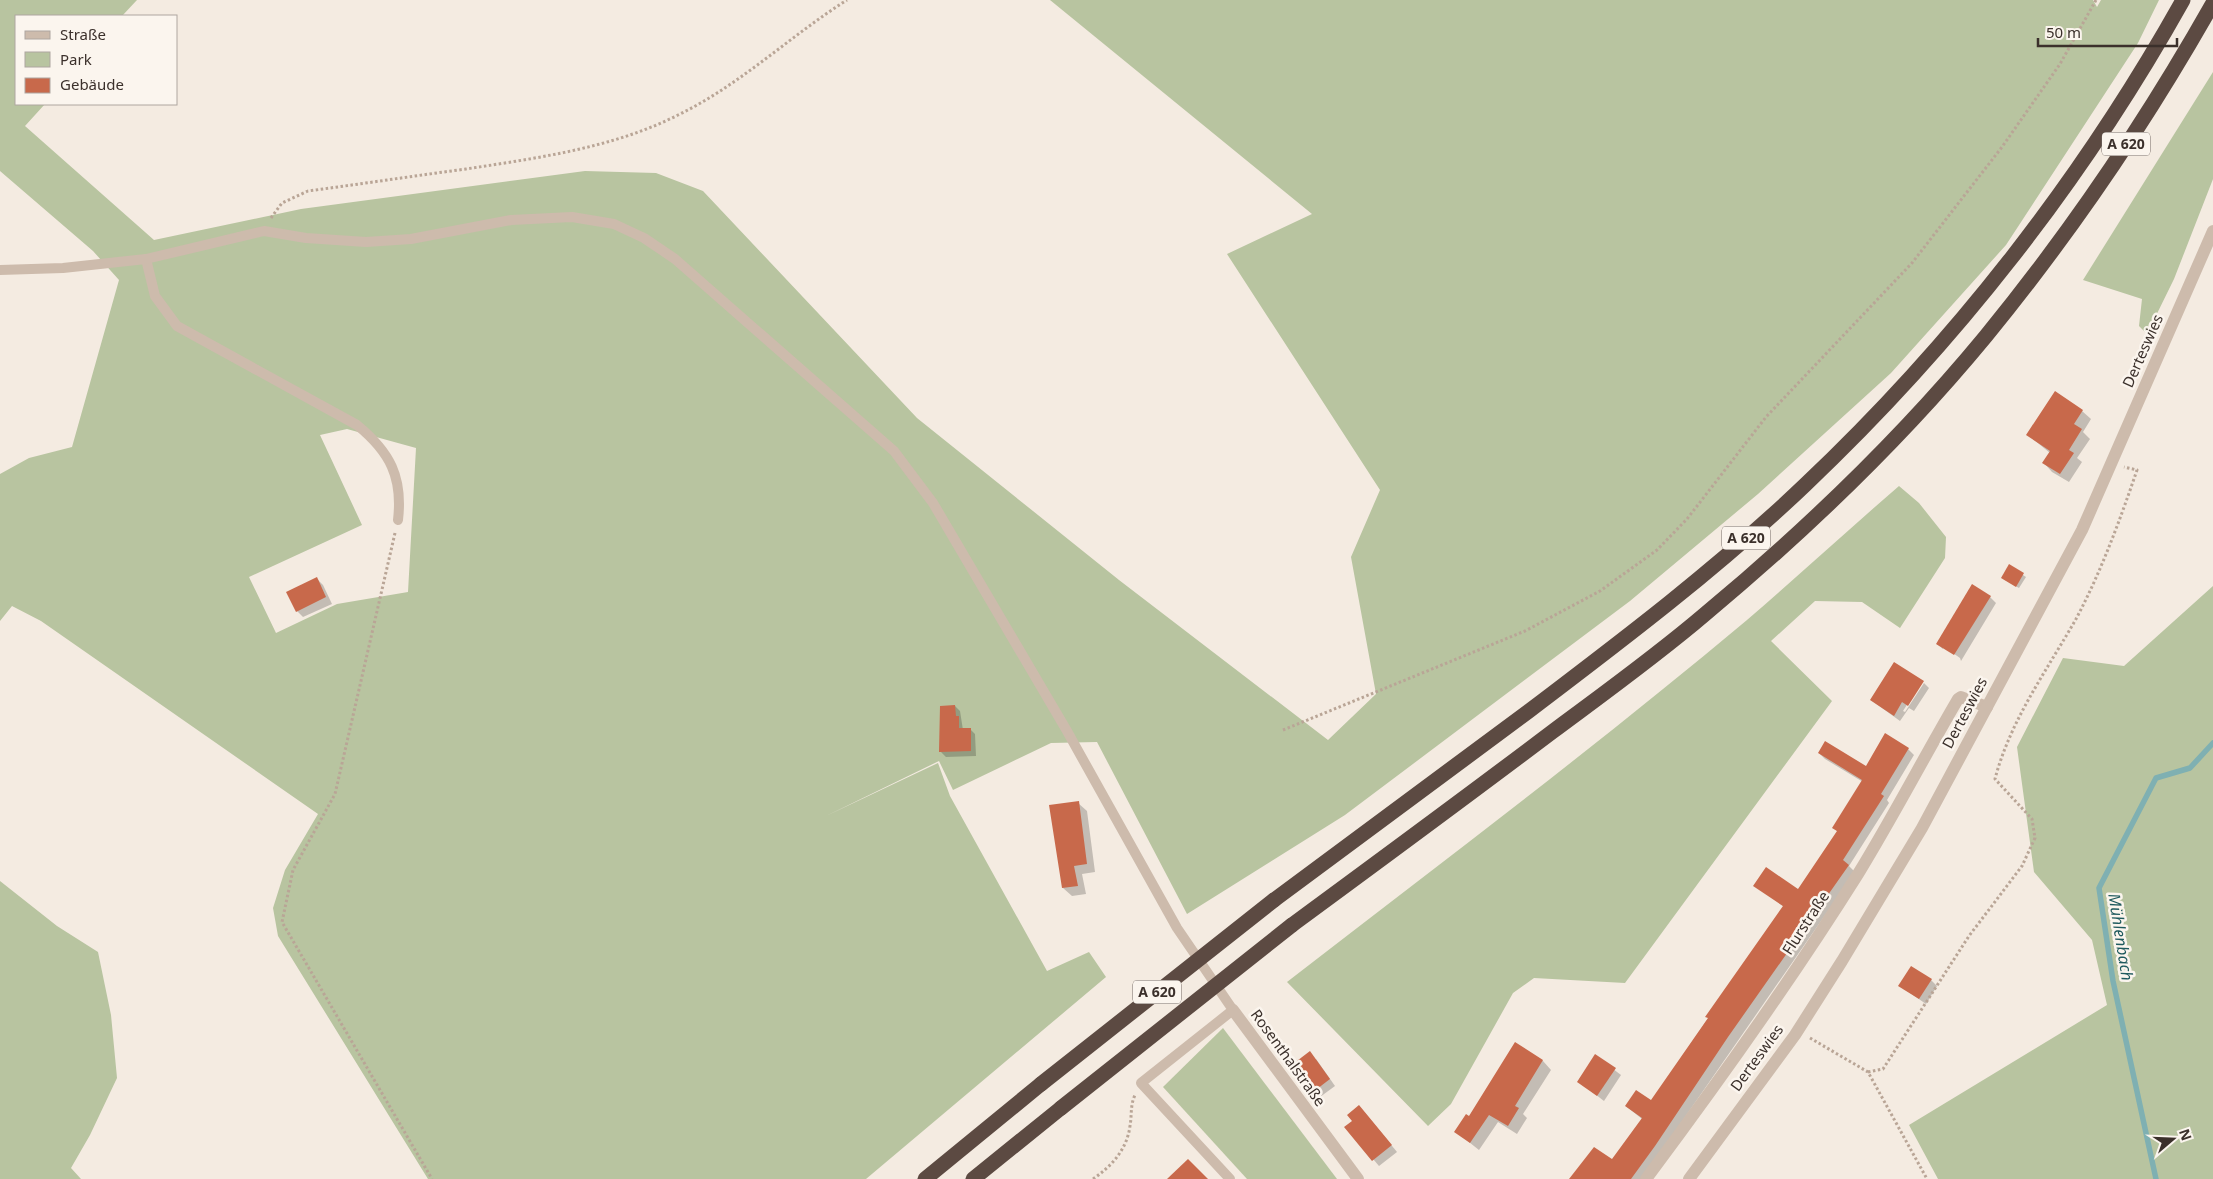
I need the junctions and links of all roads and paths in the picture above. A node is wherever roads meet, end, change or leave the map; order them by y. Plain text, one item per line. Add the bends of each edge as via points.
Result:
1 (847, 0) edge
2 (2096, 0) edge
3 (2183, 0) edge
4 (2213, 3) edge
5 (264, 231) junction
6 (2213, 231) edge
7 (146, 259) junction
8 (0, 270) edge
9 (2111, 463) junction
10 (398, 520) joint
11 (1987, 707) junction
12 (1284, 730) dead end
13 (1233, 1010) junction
14 (1795, 1034) junction
15 (1868, 1072) junction
16 (1141, 1084) junction
17 (432, 1179) edge
18 (925, 1179) edge
19 (973, 1179) edge
20 (1093, 1179) edge
21 (1230, 1179) edge
22 (1358, 1179) edge
23 (1646, 1179) edge
24 (1688, 1179) edge
25 (1927, 1179) edge

1 - 5 path via 812,22 724,90 655,126 546,156 308,191 282,203
2 - 12 path via 2060,64 2002,147 1912,263 1766,417 1687,519 1657,550 1600,591 1525,631
3 - 18 highway, A 620, bridge via 2131,87 2049,209 1957,326 1804,486 1676,598 1274,900
4 - 19 highway, A 620, bridge via 2155,101 2031,280 1984,339 1873,460 1825,507 1703,616 1615,686 1292,925
5 - 7 lane
5 - 13 lane via 366,242 411,239 511,220 572,217 614,224 644,238 675,259 894,451 933,503 1067,731 1177,928
6 - 9 street, Derteswies
7 - 8 lane via 63,268
7 - 10 lane via 155,296 178,326 357,425 375,439 390,462 398,485
9 - 11 street, Derteswies via 2082,530
9 - 15 path via 2137,470 2125,506 2076,617 2014,728 1995,779 2032,819 2035,838 2022,866 1969,936 1882,1069
10 - 17 path via 335,794 293,870 282,922
11 - 14 street, Derteswies via 1922,828
11 - 23 street, Flurstraße via 1961,697 1958,699 1859,872 1806,955
13 - 16 lane, Rosenthalstraße
13 - 22 street, Rosenthalstraße
14 - 15 path via 1812,1039
14 - 24 street, Derteswies
15 - 25 path
16 - 20 path via 1131,1104 1130,1127 1122,1152
16 - 21 lane

